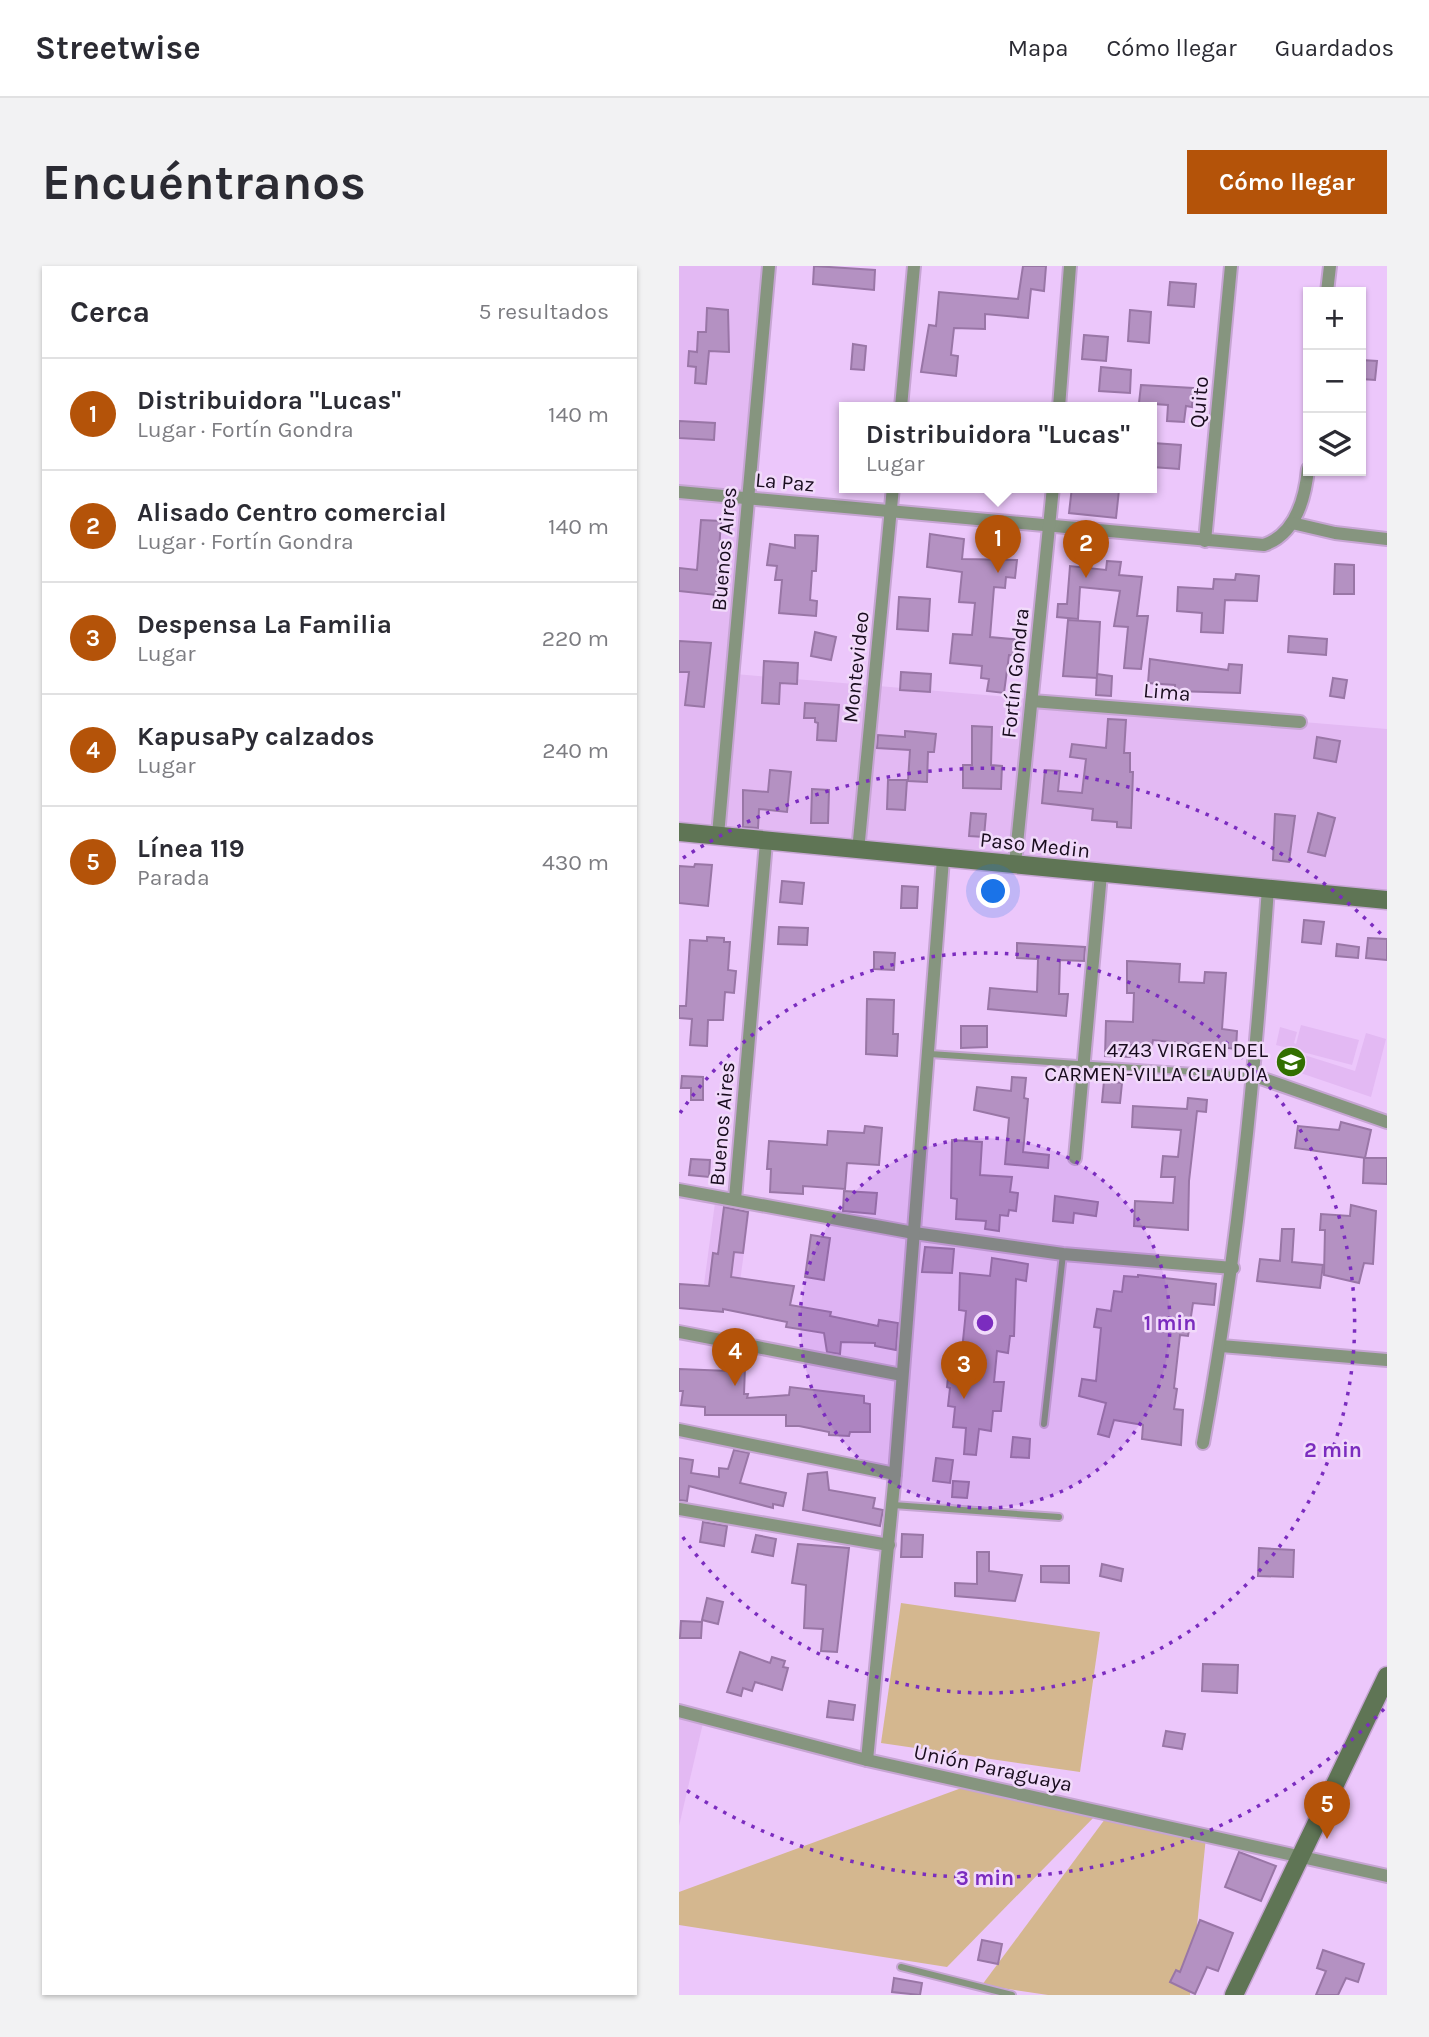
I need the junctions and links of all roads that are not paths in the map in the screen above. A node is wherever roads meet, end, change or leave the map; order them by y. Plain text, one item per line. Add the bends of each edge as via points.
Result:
1 (769, 266) edge
2 (914, 266) edge
3 (1070, 266) edge
4 (1231, 266) edge
5 (1330, 266) edge
6 (1328, 287) edge
7 (901, 402) edge
8 (1059, 402) edge
9 (1307, 476) edge
10 (679, 492) edge
11 (892, 493) edge
12 (1053, 493) edge
13 (748, 498) junction
14 (891, 511) junction
15 (1292, 523) junction
16 (1050, 526) junction
17 (1387, 539) edge
18 (1205, 541) junction
19 (1032, 701) junction
20 (1300, 722) dead end
21 (679, 832) edge
22 (718, 835) junction
23 (766, 842) junction
24 (858, 851) junction
25 (943, 859) junction
26 (1015, 863) junction
27 (1101, 874) junction
28 (1268, 888) junction
29 (1387, 900) edge
30 (930, 1054) junction
31 (1086, 1066) junction
32 (1255, 1076) junction
33 (1387, 1122) edge
34 (1075, 1158) dead end
35 (679, 1190) edge
36 (735, 1199) junction
37 (914, 1233) junction
38 (1063, 1254) junction
39 (1233, 1268) junction
40 (679, 1332) edge
41 (1221, 1346) junction
42 (1387, 1360) edge
43 (902, 1375) junction
44 (1044, 1424) dead end
45 (679, 1430) edge
46 (1203, 1443) dead end
47 (895, 1474) junction
48 (893, 1505) junction
49 (679, 1509) edge
50 (1059, 1517) dead end
51 (889, 1545) junction
52 (1387, 1676) edge
53 (679, 1711) edge
54 (867, 1760) junction
55 (1301, 1856) junction
56 (1387, 1876) edge
57 (901, 1967) dead end
58 (1012, 1995) edge
59 (1234, 1995) edge

1 - 13 street, Buenos Aires
2 - 7 street
3 - 8 street
4 - 18 street, Quito
5 - 6 street
9 - 15 street via 1305,499
10 - 13 street, La Paz
11 - 14 street, Montevideo
12 - 16 street, Fortín Gondra
13 - 14 street, La Paz
13 - 22 street, Buenos Aires
14 - 16 street, La Paz
14 - 24 street, Montevideo
15 - 17 street
15 - 18 street, La Paz via 1264,545
16 - 18 street, La Paz
16 - 19 street, Fortín Gondra
19 - 20 street, Lima
19 - 26 street, Fortín Gondra
21 - 22 street, Paso Medin
22 - 23 street, Paso Medin
23 - 24 street, Paso Medin
23 - 36 street, Buenos Aires
24 - 25 street, Paso Medin
25 - 26 street, Paso Medin
25 - 30 street
26 - 27 street, Paso Medin
27 - 28 street, Paso Medin
27 - 31 street
28 - 29 street, Paso Medin
28 - 32 street
30 - 31 lane
30 - 37 street
31 - 32 lane
31 - 34 street
32 - 33 street
32 - 39 street
35 - 36 street
36 - 37 street
37 - 38 street
37 - 43 street
38 - 39 street
38 - 44 lane
39 - 41 street
40 - 43 street
41 - 42 street
41 - 46 street
43 - 47 street
45 - 47 street
47 - 48 street
48 - 50 lane
48 - 51 street
49 - 51 street
51 - 54 street
52 - 55 street
53 - 54 street, Unión Paraguaya
54 - 55 street, Unión Paraguaya
55 - 56 street, Unión Paraguaya
55 - 59 street
57 - 58 lane

